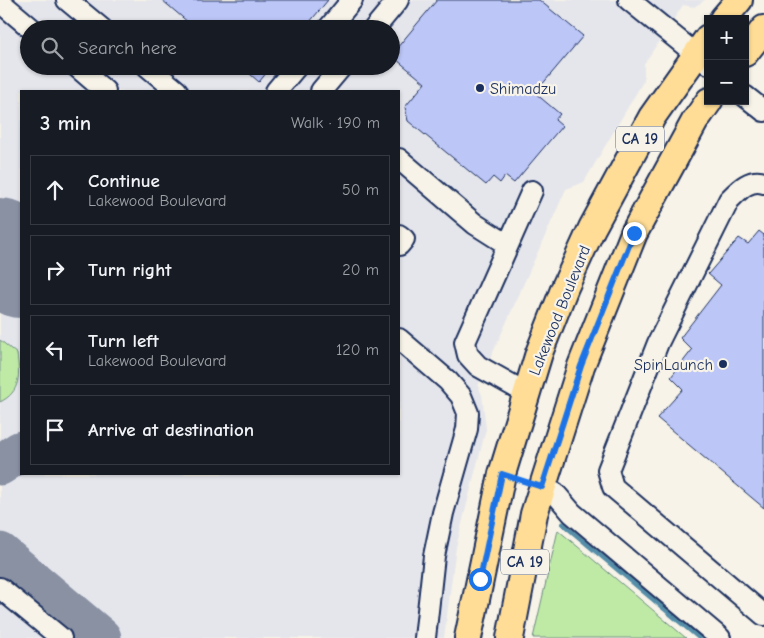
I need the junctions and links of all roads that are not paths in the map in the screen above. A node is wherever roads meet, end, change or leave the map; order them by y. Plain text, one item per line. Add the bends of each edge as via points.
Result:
1 (67, 0) edge
2 (352, 0) edge
3 (398, 0) edge
4 (630, 0) edge
5 (739, 0) edge
6 (0, 2) edge
7 (726, 15) edge
8 (21, 20) edge
9 (91, 20) edge
10 (335, 20) edge
11 (381, 20) edge
12 (764, 29) edge
13 (749, 48) edge
14 (704, 52) edge
15 (86, 75) edge
16 (158, 75) edge
17 (289, 75) edge
18 (334, 75) edge
19 (104, 90) edge
20 (176, 90) edge
21 (277, 90) edge
22 (322, 90) edge
23 (749, 99) edge
24 (706, 105) edge
25 (764, 111) edge
26 (400, 160) edge
27 (764, 183) edge
28 (532, 191) dead end
29 (508, 245) junction
30 (400, 341) edge
31 (528, 394) junction
32 (502, 474) junction
33 (542, 487) junction
34 (0, 588) edge
35 (764, 614) edge
36 (61, 638) edge
37 (425, 638) edge
38 (468, 638) edge
39 (510, 638) edge
40 (720, 638) edge

1 - 9 street
2 - 10 street
3 - 11 street
4 - 14 street
5 - 7 main road
6 - 8 street
12 - 13 main road
14 - 31 main road, Lakewood Boulevard / CA 19 via 652,117 592,228 539,353
15 - 19 street
16 - 20 street
17 - 21 street
18 - 22 street
23 - 25 street
24 - 33 main road, CA 19 via 627,248 581,366
26 - 29 street via 475,224
27 - 35 street via 759,181 742,186 729,200 658,343 608,470 613,487
28 - 29 street
29 - 31 street via 465,342 468,356 478,366
30 - 37 street via 448,381 461,396 468,413 467,429 434,556
31 - 32 main road, Lakewood Boulevard / CA 19
32 - 33 main road
32 - 38 main road, Lakewood Boulevard / CA 19
33 - 39 main road, CA 19
33 - 40 street via 555,493 572,513
34 - 36 street

